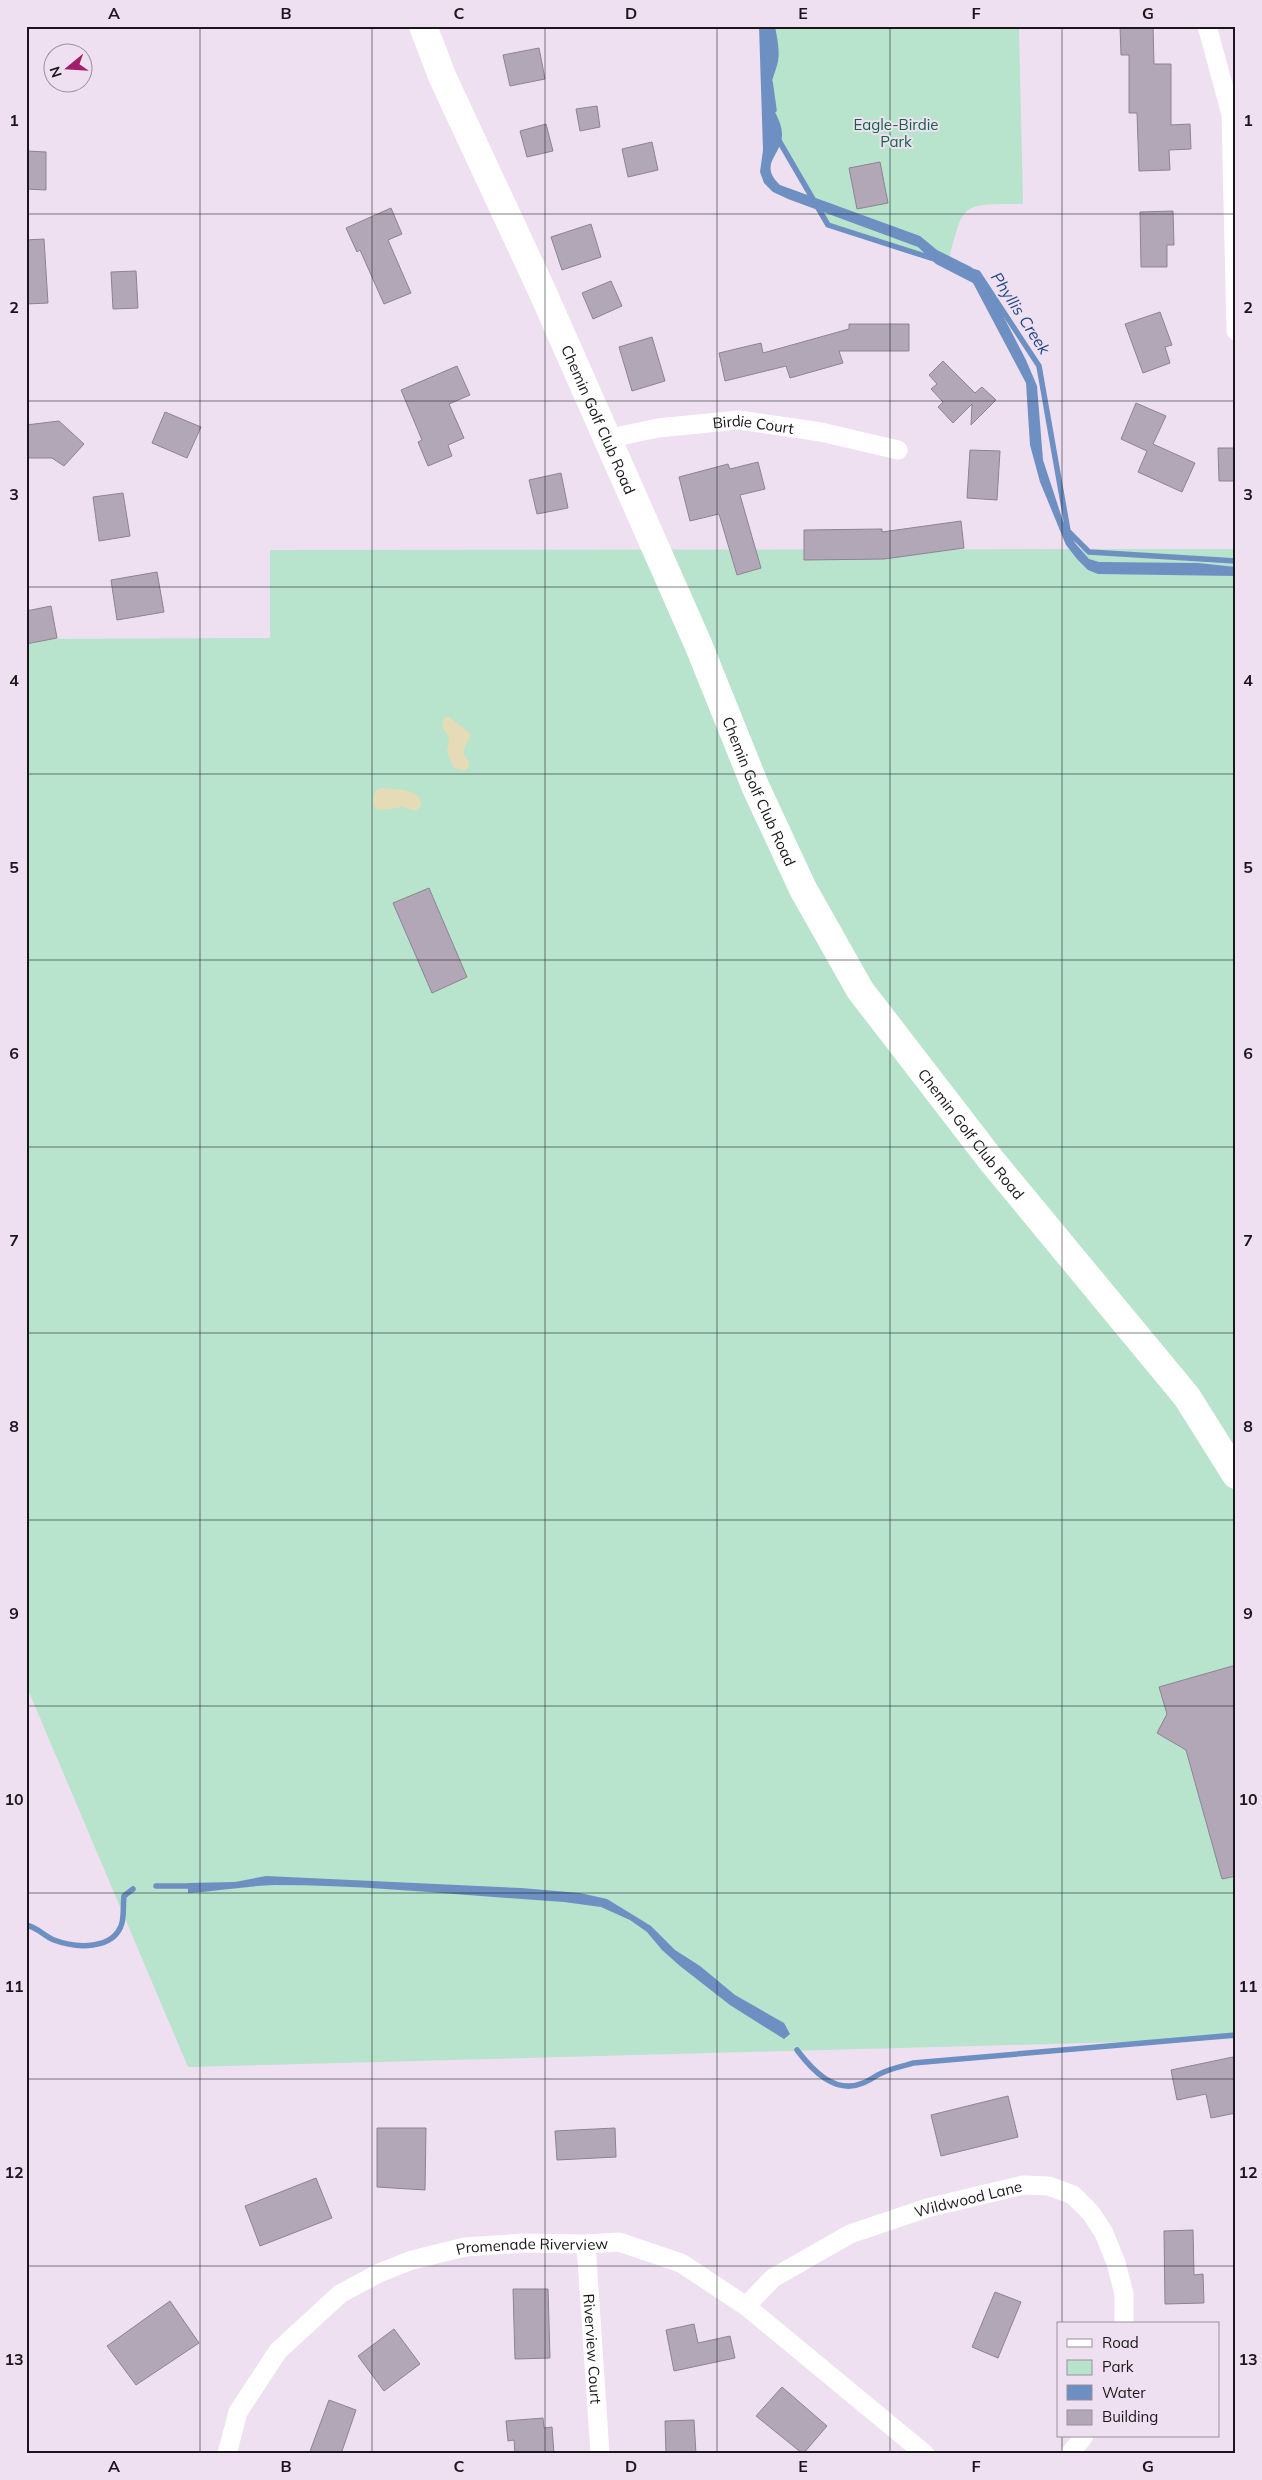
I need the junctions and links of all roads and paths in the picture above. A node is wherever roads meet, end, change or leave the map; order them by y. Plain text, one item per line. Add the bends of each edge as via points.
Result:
1 (423, 26) edge
2 (1207, 26) edge
3 (1236, 330) edge
4 (606, 439) junction
5 (898, 450) dead end
6 (1236, 1475) edge
7 (586, 2244) junction
8 (746, 2306) junction
9 (1124, 2322) edge
10 (1082, 2438) edge
11 (227, 2454) edge
12 (600, 2454) edge
13 (925, 2454) edge
14 (1070, 2454) edge

1 - 4 street, Chemin Golf Club Road via 442,76 543,293
2 - 3 street via 1231,114
4 - 5 street, Birdie Court via 658,428 739,420 821,432
4 - 6 street, Chemin Golf Club Road via 803,889 860,990 991,1160 1187,1397
7 - 8 street, Promenade Riverview via 619,2242 681,2263
7 - 11 street, Promenade Riverview via 525,2243 464,2248 412,2260 340,2294 278,2351 238,2412
7 - 12 street, Riverview Court
8 - 9 street, Wildwood Lane via 773,2278 850,2234 927,2208 1024,2185 1049,2186 1072,2195 1092,2213 1104,2233 1124,2294
8 - 13 street, Promenade Riverview
10 - 14 street

